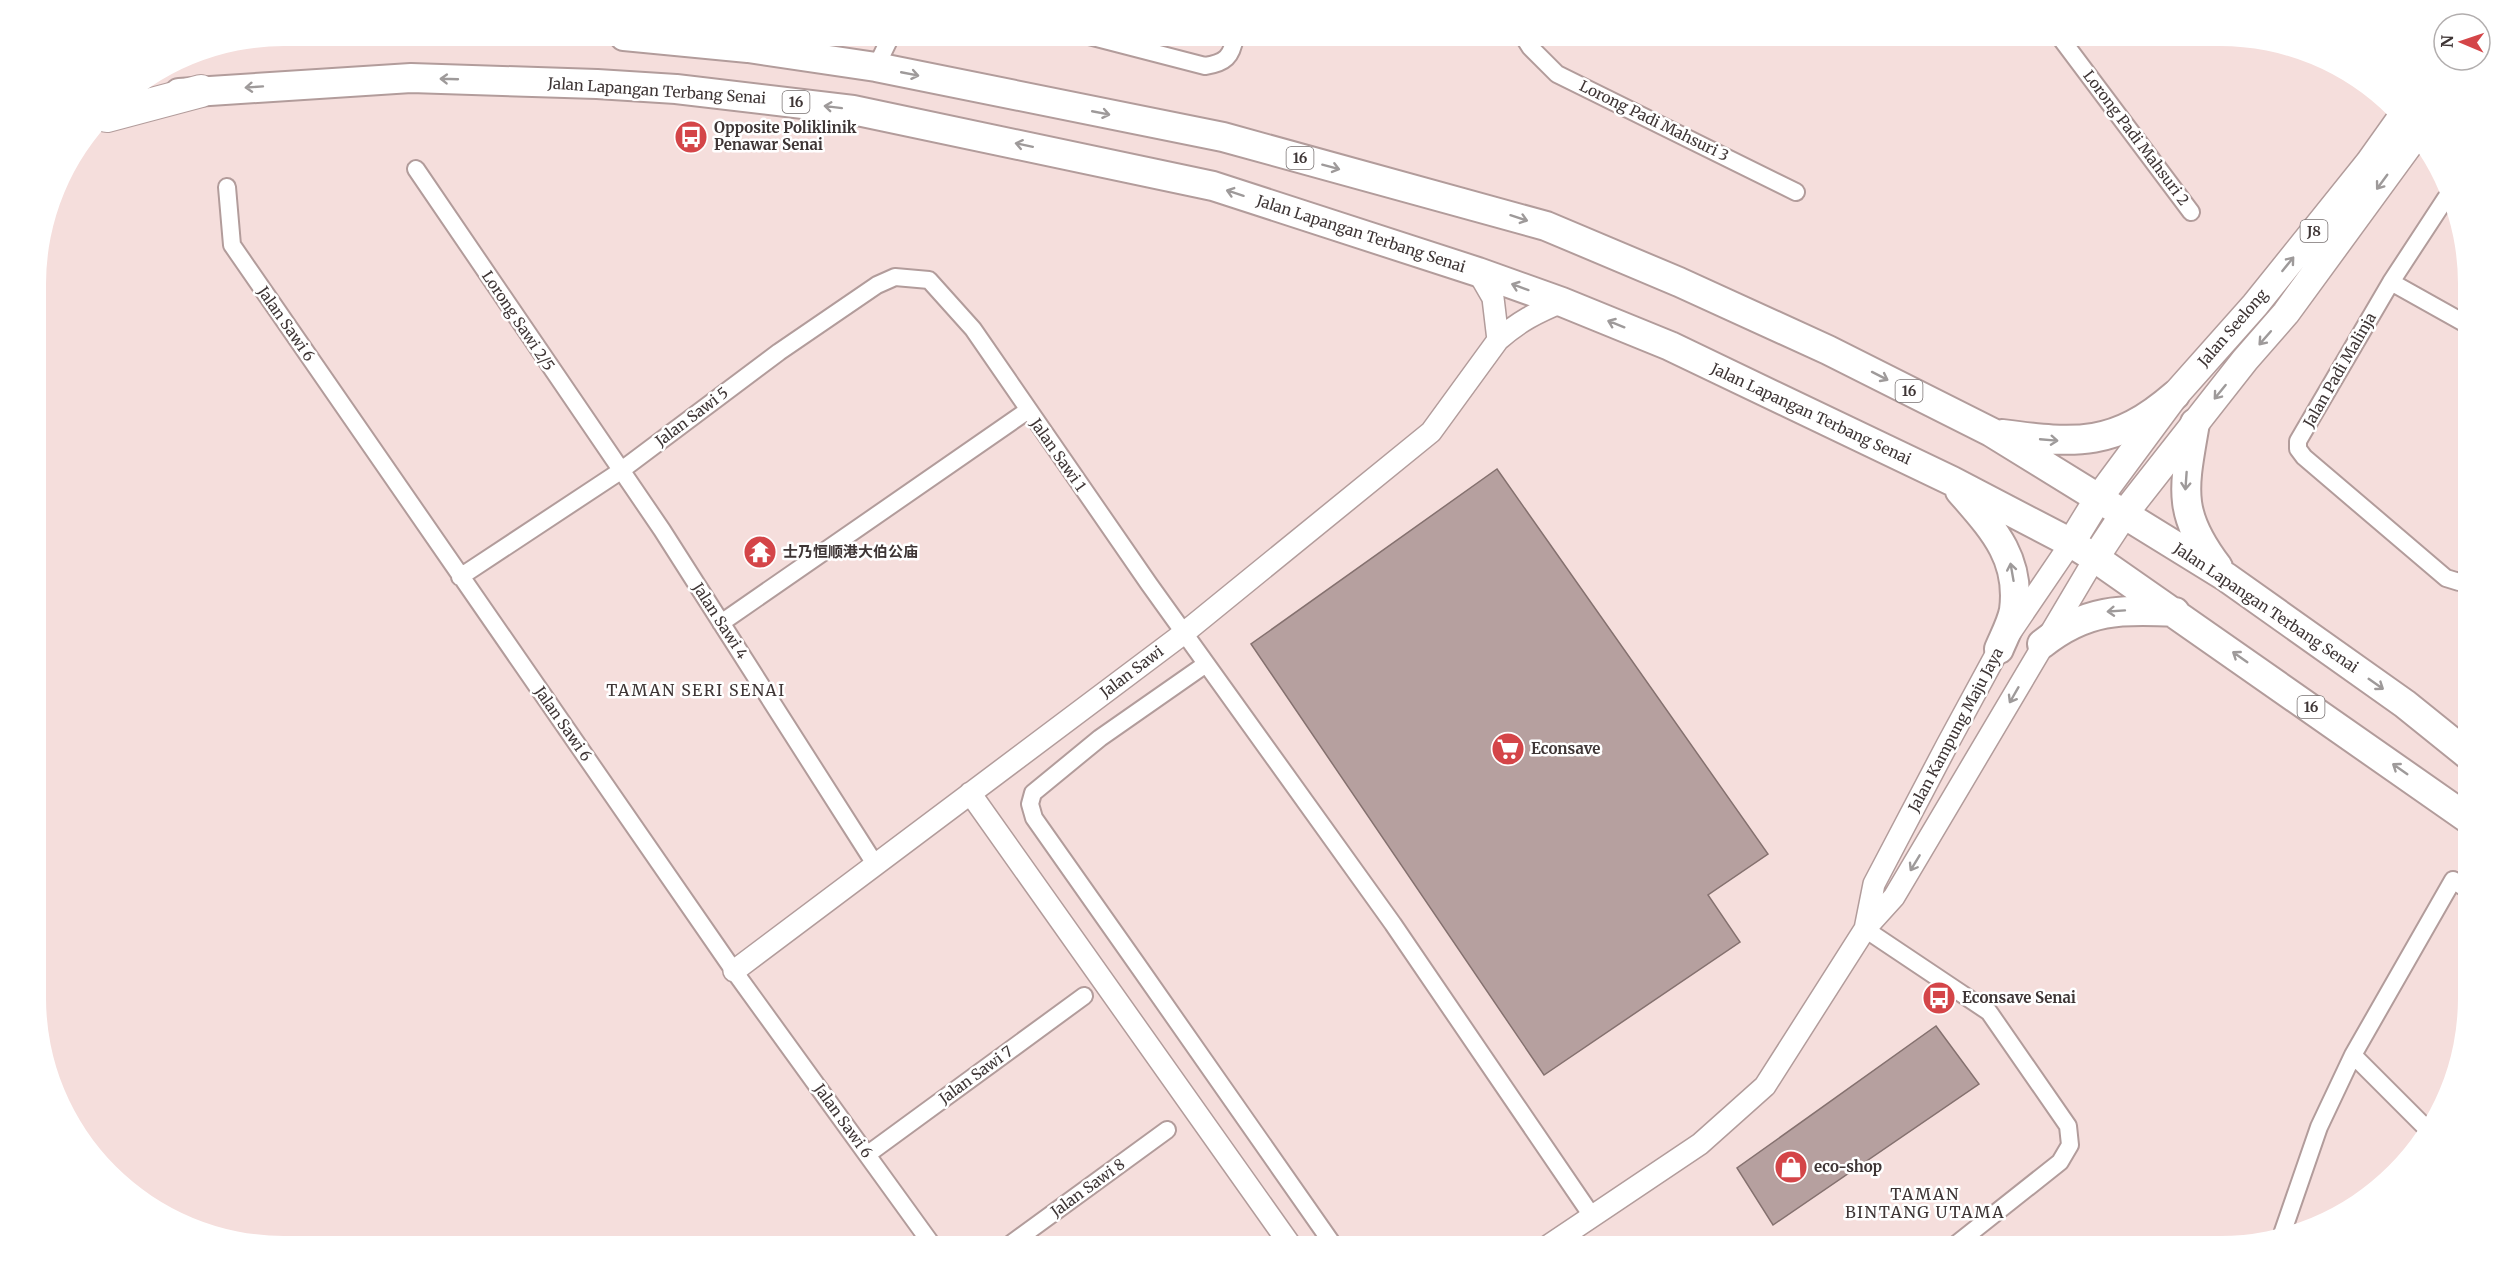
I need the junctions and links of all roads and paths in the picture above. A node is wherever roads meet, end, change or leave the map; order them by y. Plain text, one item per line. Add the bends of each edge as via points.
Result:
1 (727, 46) edge
2 (886, 46) edge
3 (1128, 46) edge
4 (1234, 46) edge
5 (1529, 46) edge
6 (2066, 46) edge
7 (876, 67) junction
8 (201, 91) junction
9 (139, 97) edge
10 (120, 112) edge
11 (2396, 125) edge
12 (2410, 143) edge
13 (416, 170) dead end
14 (228, 187) dead end
15 (1796, 192) dead end
16 (2443, 202) edge
17 (2191, 212) dead end
18 (1478, 272) junction
19 (929, 280) joint
20 (2391, 282) junction
21 (1562, 302) junction
22 (2458, 320) edge
23 (1498, 340) junction
24 (2175, 395) junction
25 (1027, 411) junction
26 (2195, 423) junction
27 (1991, 432) junction
28 (620, 472) junction
29 (1952, 481) junction
30 (2098, 498) junction
31 (2124, 514) junction
32 (2071, 543) junction
33 (2095, 558) junction
34 (460, 577) junction
35 (2226, 578) junction
36 (2458, 582) edge
37 (2175, 612) junction
38 (721, 623) junction
39 (1184, 633) junction
40 (2042, 644) junction
41 (1999, 649) junction
42 (1206, 663) junction
43 (2458, 747) edge
44 (970, 793) junction
45 (2458, 811) edge
46 (875, 864) junction
47 (2458, 883) edge
48 (1865, 929) junction
49 (734, 971) junction
50 (1084, 996) dead end
51 (2353, 1055) junction
52 (2422, 1124) edge
53 (1167, 1130) dead end
54 (868, 1154) junction
55 (1592, 1216) junction
56 (2285, 1226) edge
57 (926, 1236) edge
58 (1022, 1236) edge
59 (1284, 1236) edge
60 (1327, 1236) edge
61 (1563, 1236) edge
62 (1967, 1236) edge

1 - 7 highway, Jalan Lapangan Terbang Senai / 16
2 - 7 street
3 - 4 street via 1205,66 1221,63
5 - 15 street, Lorong Padi Mahsuri 3 via 1557,74
6 - 17 street, Lorong Padi Mahsuri 2
7 -> 27 highway, Jalan Lapangan Terbang Senai / 16 via 1223,137 1546,226 1817,345
8 - 9 highway, Jalan Lapangan Terbang Senai / 16
8 - 10 highway
18 -> 8 highway, Jalan Lapangan Terbang Senai / 16 via 1213,186 837,107 620,85 423,78
24 -> 11 main road, Jalan Seelong / J8 via 2255,305
12 -> 26 main road, Jalan Seelong / J8 via 2286,313
13 - 28 street, Lorong Sawi 2/5
14 - 34 street, Jalan Sawi 6 via 232,245
16 - 20 street, Jalan Padi Malinja
21 -> 18 highway, Jalan Lapangan Terbang Senai / 16
18 - 23 street via 1493,298
19 - 25 street, Jalan Sawi 1 via 973,329
19 - 28 street, Jalan Sawi 5 via 895,277 877,285 779,352
20 - 22 street
20 - 36 street, Jalan Padi Malinja via 2298,441 2298,449 2446,578
21 - 23 street, Jalan Sawi via 1522,320
29 -> 21 highway, Jalan Lapangan Terbang Senai / 16 via 1670,346
23 - 39 street, Jalan Sawi via 1431,432
27 -> 24 highway via 2086,441 2131,426
24 - 30 main road, Jalan Seelong / J8
25 - 38 street
25 - 39 street, Jalan Sawi 1
26 - 31 main road, Jalan Seelong / J8
26 -> 35 highway via 2185,478 2187,513 2194,532
27 - 30 highway, Jalan Lapangan Terbang Senai / 16
28 - 34 street, Jalan Sawi 5
28 - 38 street, Jalan Sawi 4
29 - 32 highway, Jalan Lapangan Terbang Senai / 16
41 -> 29 highway via 2014,611 2014,579 2008,554
30 - 31 highway, Jalan Lapangan Terbang Senai / 16
30 - 32 main road, Jalan Seelong / J8
31 - 33 main road, Jalan Seelong / J8
31 - 35 highway, Jalan Lapangan Terbang Senai / 16
32 - 33 highway, Jalan Lapangan Terbang Senai / 16
32 - 41 street, Jalan Kampung Maju Jaya
33 - 37 highway, Jalan Lapangan Terbang Senai / 16
33 - 40 street, Jalan Kampung Maju Jaya
34 - 49 street, Jalan Sawi 6
35 -> 43 highway, Jalan Lapangan Terbang Senai / 16 via 2405,704
37 -> 40 highway via 2107,611 2062,628
45 -> 37 highway, Jalan Lapangan Terbang Senai / 16
38 - 46 street, Jalan Sawi 4
39 - 42 street, Jalan Sawi 1
39 - 44 street, Jalan Sawi
40 -> 48 street, Jalan Kampung Maju Jaya via 1894,897
41 - 48 street, Jalan Kampung Maju Jaya via 1874,884
42 - 55 street, Jalan Sawi 1 via 1393,924
42 - 60 street via 1100,738 1033,793 1030,804 1034,818
44 - 46 street, Jalan Sawi
44 - 59 street
46 - 49 street, Jalan Sawi
47 - 51 street via 2453,880
48 - 55 street, Jalan Kampung Maju Jaya via 1765,1086 1700,1144
48 - 62 street via 1989,1012 2068,1126 2070,1145 2060,1162
49 - 54 street, Jalan Sawi 6
50 - 54 street, Jalan Sawi 7
51 - 52 street
51 - 56 street via 2319,1127
53 - 58 street, Jalan Sawi 8
54 - 57 street, Jalan Sawi 6
55 - 61 street, Jalan Kampung Maju Jaya

